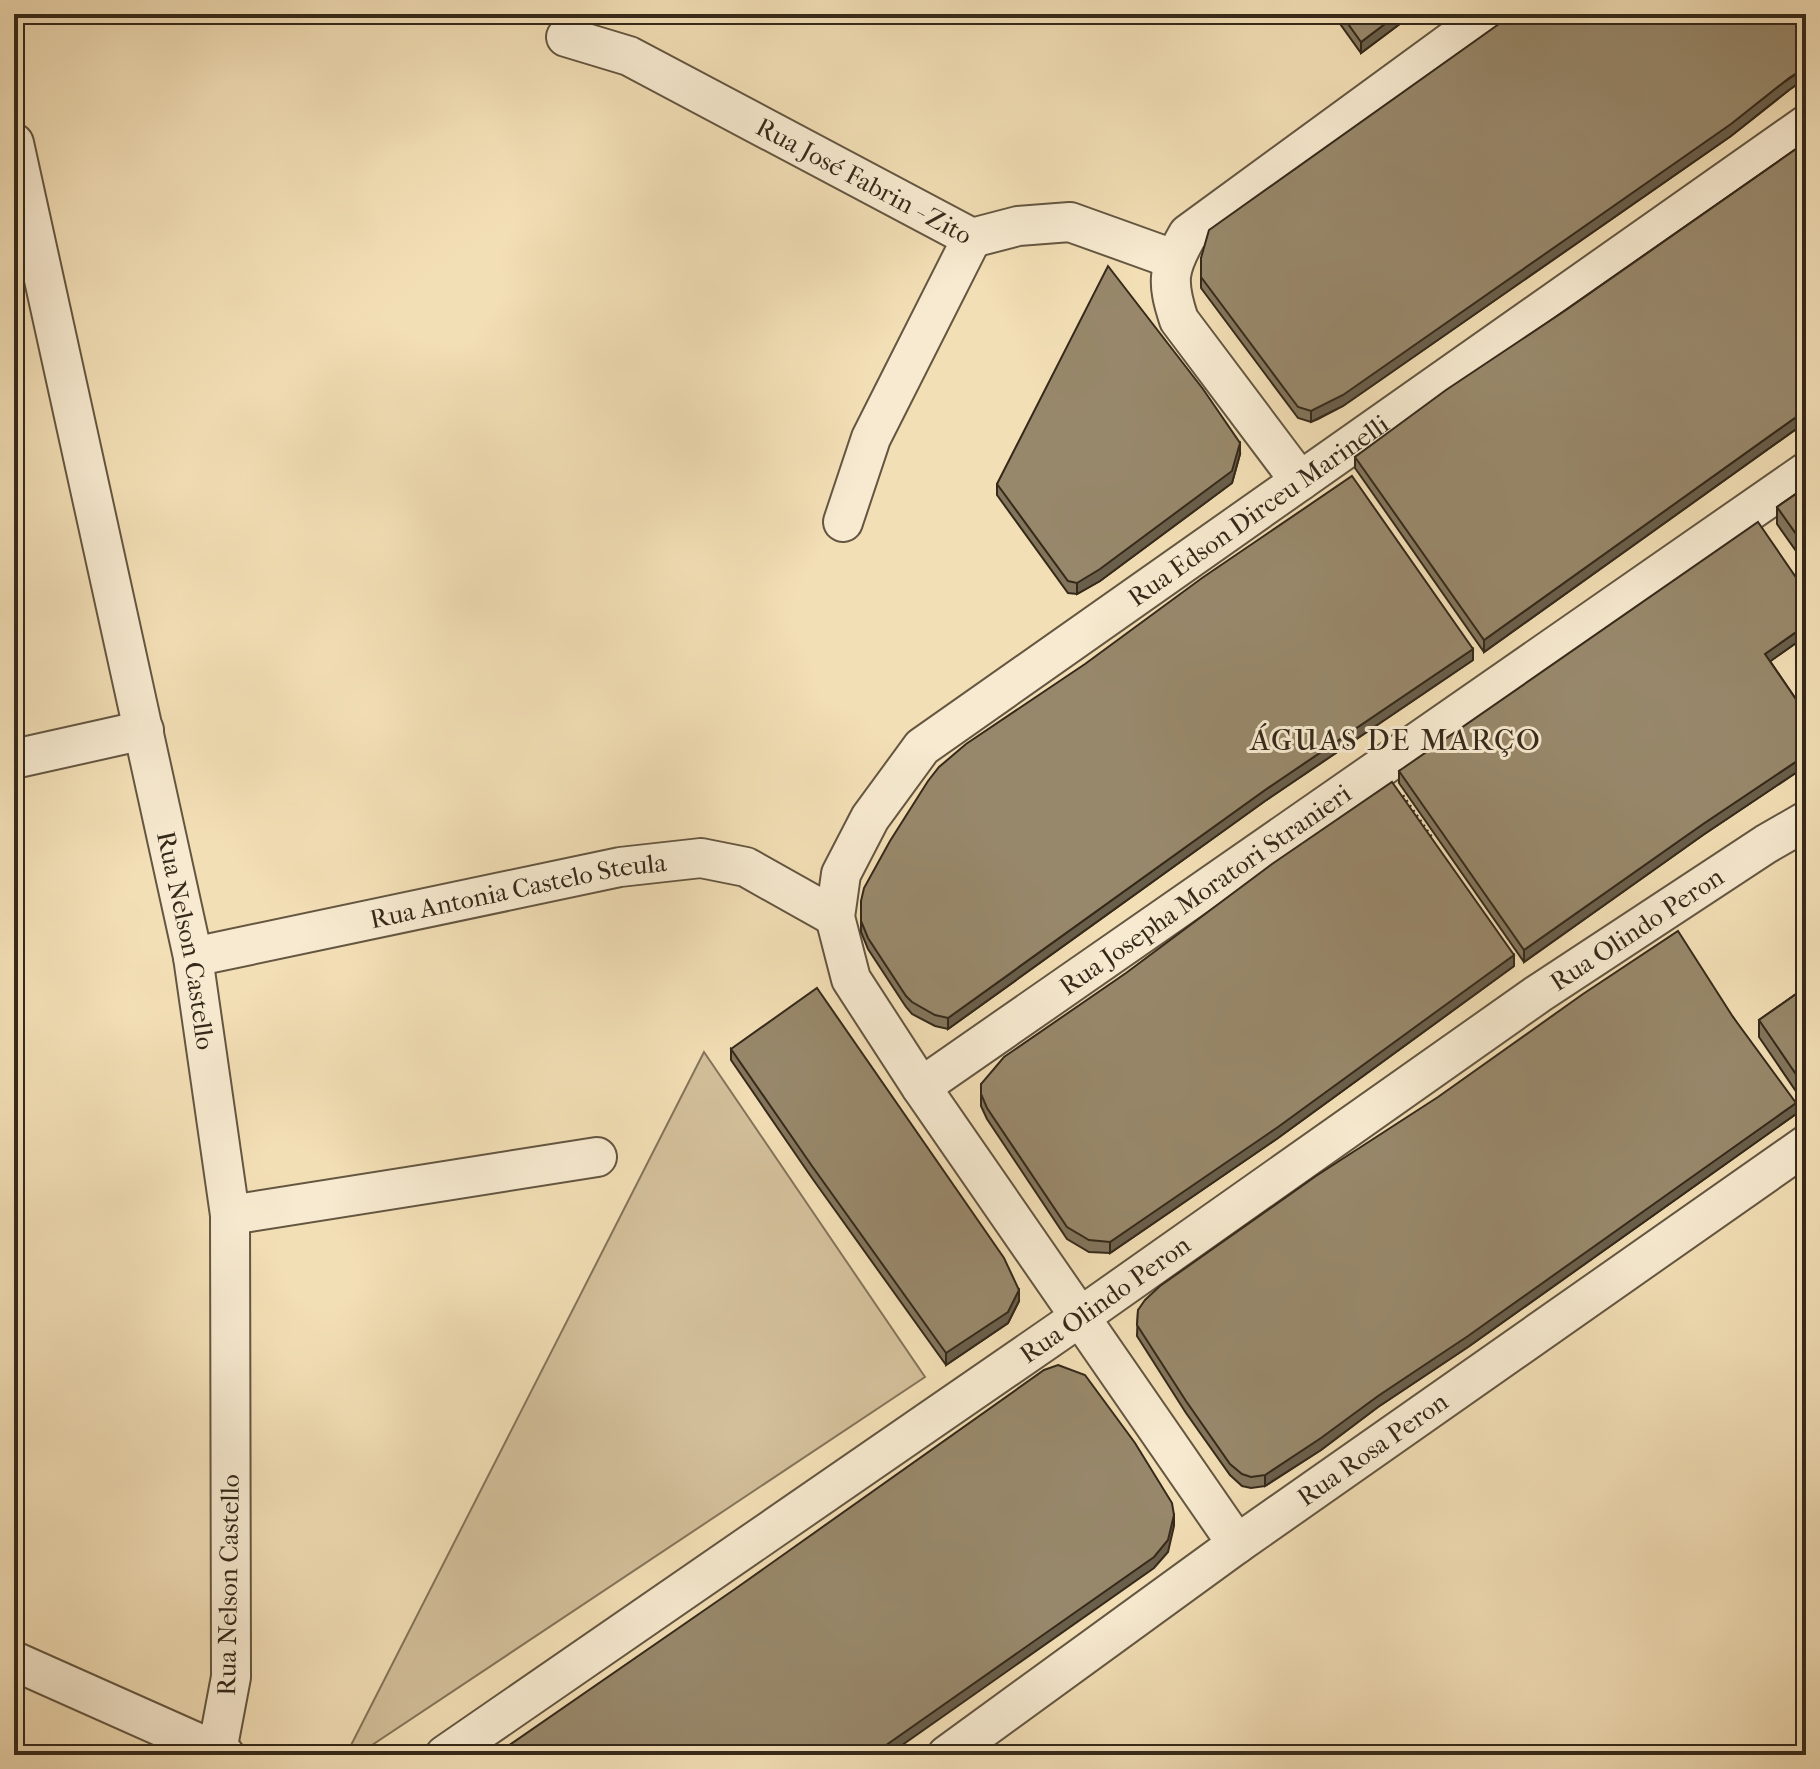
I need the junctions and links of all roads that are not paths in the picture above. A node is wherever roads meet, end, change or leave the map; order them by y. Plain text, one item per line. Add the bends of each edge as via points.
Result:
1 (1489, 14) edge
2 (566, 37) dead end
3 (1806, 125) edge
4 (14, 143) edge
5 (972, 238) junction
6 (1172, 267) junction
7 (1806, 472) edge
8 (1300, 481) junction
9 (843, 522) dead end
10 (144, 730) junction
11 (14, 759) edge
12 (1806, 821) edge
13 (1766, 844) junction
14 (1806, 845) edge
15 (835, 917) junction
16 (193, 957) junction
17 (921, 1087) junction
18 (1805, 1147) edge
19 (597, 1157) dead end
20 (230, 1215) junction
21 (1080, 1317) junction
22 (1237, 1544) junction
23 (14, 1661) edge
24 (221, 1753) edge
25 (445, 1755) edge
26 (947, 1755) edge

1 - 6 street via 1188,234
2 - 5 street, Rua José Fabrin - Zito via 629,56
3 - 8 street, Rua Edson Dirceu Marinelli
4 - 10 street, Rua Nelson Castello
5 - 6 street, Rua José Fabrin - Zito via 1018,226 1070,222
5 - 9 street via 871,438
6 - 8 street via 1169,291 1179,320
7 - 17 street, Rua Josepha Moratori Stranieri
8 - 15 street, Rua Edson Dirceu Marinelli via 922,747 862,832 841,874
10 - 11 street
10 - 16 street, Rua Nelson Castello
12 - 13 street, Rua Olindo Peron
13 - 14 street
13 - 21 street, Rua Olindo Peron via 1538,994
15 - 16 street, Rua Antonia Castelo Steula via 746,867 701,858 620,867
15 - 17 street, Rua Edson Dirceu Marinelli via 851,979
16 - 20 street, Rua Nelson Castello
17 - 21 street, Rua Edson Dirceu Marinelli
18 - 22 street, Rua Rosa Peron
19 - 20 street
20 - 24 street, Rua Nelson Castello via 231,1677
21 - 22 street, Rua Edson Dirceu Marinelli
21 - 25 street, Rua Olindo Peron
22 - 26 street, Rua Rosa Peron
23 - 24 street

